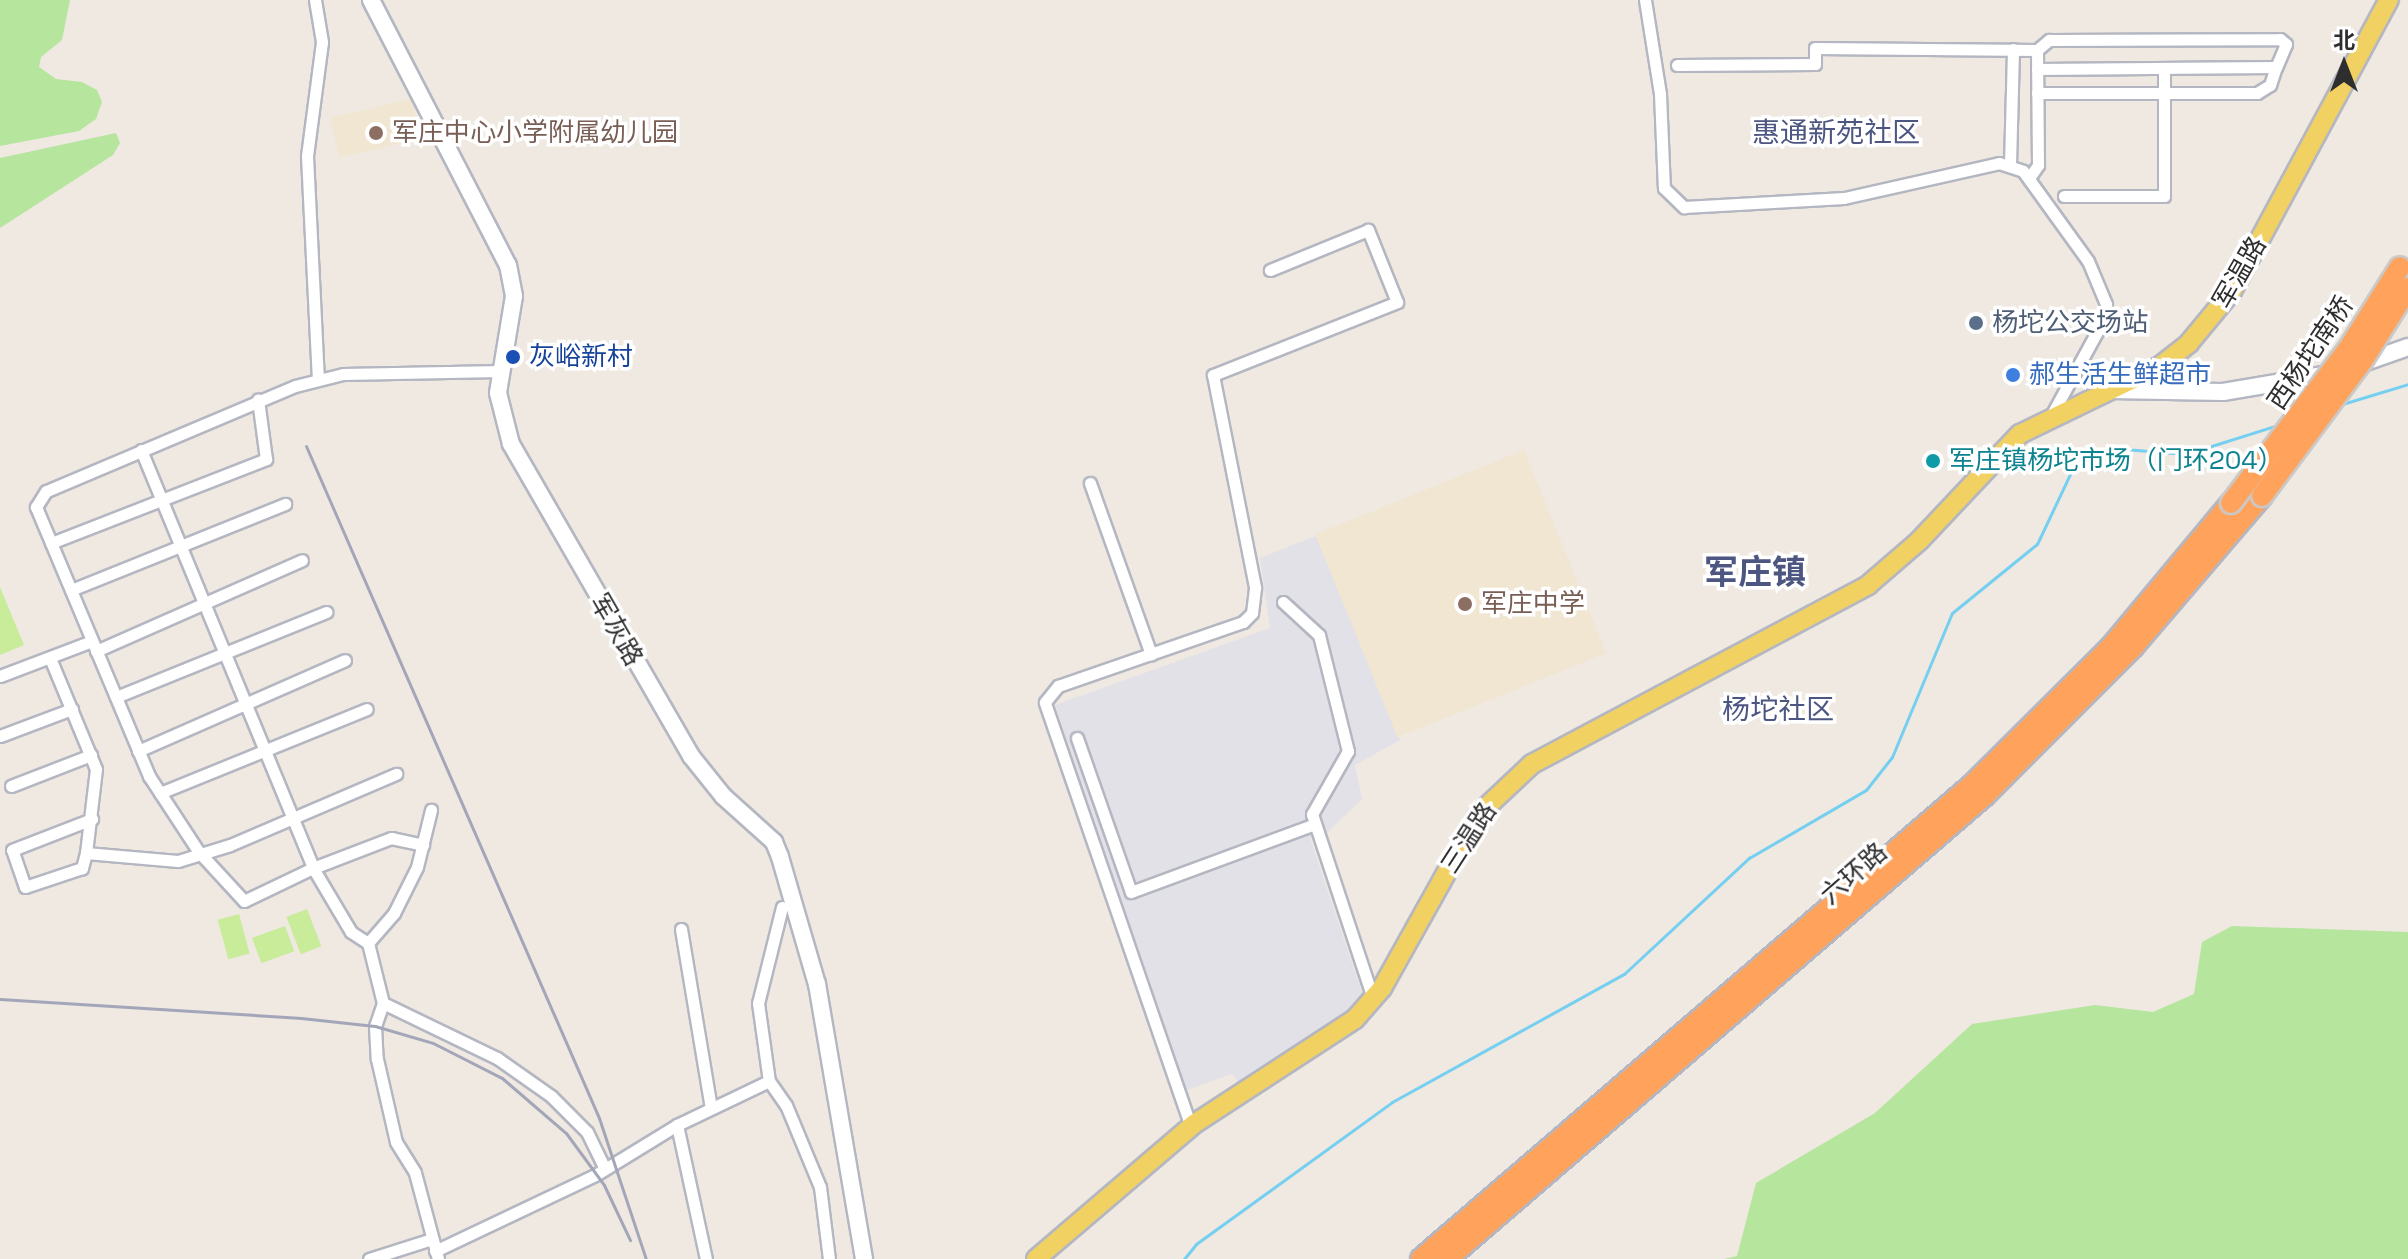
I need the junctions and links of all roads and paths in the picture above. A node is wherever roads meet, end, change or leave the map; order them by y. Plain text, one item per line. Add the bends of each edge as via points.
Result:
1 (315, 0) edge
2 (371, 0) edge
3 (1645, 0) edge
4 (2389, 0) edge
5 (2013, 49) junction
6 (2037, 50) junction
7 (1677, 65) dead end
8 (2276, 67) junction
9 (2164, 68) junction
10 (2037, 69) junction
11 (2037, 93) junction
12 (2164, 93) junction
13 (2010, 165) junction
14 (2029, 178) junction
15 (2064, 196) dead end
16 (2404, 260) edge
17 (1270, 270) dead end
18 (2408, 288) edge
19 (2408, 347) edge
20 (501, 371) junction
21 (318, 379) junction
22 (2110, 390) junction
23 (258, 400) junction
24 (2051, 416) junction
25 (141, 450) junction
26 (1997, 454) joint
27 (1090, 483) dead end
28 (2262, 496) joint
29 (161, 500) junction
30 (2231, 503) joint
31 (285, 504) dead end
32 (51, 543) junction
33 (180, 546) junction
34 (302, 560) dead end
35 (71, 590) junction
36 (1283, 602) dead end
37 (204, 604) junction
38 (326, 612) dead end
39 (94, 646) junction
40 (224, 653) junction
41 (1151, 654) junction
42 (50, 658) junction
43 (345, 660) dead end
44 (0, 676) edge
45 (116, 697) junction
46 (245, 704) junction
47 (72, 709) junction
48 (367, 709) dead end
49 (0, 736) edge
50 (1077, 738) dead end
51 (138, 751) junction
52 (264, 751) junction
53 (91, 755) junction
54 (396, 774) dead end
55 (11, 786) dead end
56 (160, 793) junction
57 (431, 810) dead end
58 (92, 819) junction
59 (293, 820) junction
60 (1315, 824) junction
61 (423, 845) junction
62 (86, 853) junction
63 (201, 854) junction
64 (313, 868) junction
65 (782, 907) dead end
66 (681, 929) dead end
67 (368, 943) junction
68 (1373, 998) junction
69 (383, 1003) junction
70 (769, 1081) junction
71 (711, 1108) junction
72 (677, 1125) junction
73 (1191, 1127) junction
74 (604, 1167) junction
75 (435, 1249) edge
76 (369, 1259) edge
77 (706, 1259) edge
78 (829, 1259) edge
79 (864, 1259) edge
80 (1036, 1259) edge
81 (1421, 1259) edge
82 (1447, 1259) edge

1 - 21 street via 322,42 307,156
2 - 20 street, 军灰路 via 508,265 514,296
3 - 13 street via 1660,94 1664,188 1684,207 1844,198
4 - 22 main road, 军温路 via 2212,320 2160,366
5 - 6 street
5 - 7 street via 1815,48 1815,64
5 - 13 street
6 - 8 street via 2049,40 2280,39 2285,53
6 - 10 street
8 - 9 street
8 - 12 street via 2270,85 2257,93
9 - 10 street
9 - 12 street
10 - 11 street
11 - 12 street
11 - 14 street via 2038,165
12 - 15 street via 2164,196
13 - 14 street
14 - 24 street via 2088,261 2106,304 2105,317
16 - 30 highway, 西杨坨南桥, bridge via 2347,351
17 - 41 street via 1368,230 1397,302 1213,375 1255,604 1243,622
18 - 28 highway, 西杨坨南桥, bridge via 2363,360
19 - 22 street via 2338,372 2261,387 2186,394
20 - 21 street
20 - 79 street, 军灰路 via 500,409 511,444 615,631 705,777 774,842 817,984
21 - 23 street
22 - 24 main road, 军温路
23 - 25 street
23 - 29 street via 260,447 266,459
24 - 26 main road, 军温路
25 - 29 street
25 - 32 street via 46,491 36,507
26 - 68 main road, 三温路 via 1919,541 1868,585 1535,763 1503,788 1480,813
27 - 41 street
28 - 82 highway, 六环路 via 2133,647 1984,796
29 - 32 street
29 - 33 street
30 - 81 highway, 六环路 via 2111,647 1971,786
31 - 33 street
32 - 35 street
33 - 35 street
33 - 37 street
34 - 37 street
35 - 39 street
36 - 60 street via 1319,635 1348,751 1312,814
37 - 39 street
37 - 40 street
38 - 40 street
39 - 42 street
39 - 45 street
40 - 45 street
40 - 46 street
41 - 73 street via 1058,686 1045,702
42 - 44 street
42 - 47 street
43 - 46 street
45 - 51 street
46 - 51 street
46 - 52 street
47 - 49 street
47 - 53 street
48 - 52 street
50 - 60 street via 1131,892
51 - 56 street
52 - 56 street
52 - 59 street
53 - 55 street
53 - 58 street via 96,769
54 - 59 street
56 - 63 street
57 - 61 street
58 - 62 street
58 - 62 street via 12,850 25,887 82,868
59 - 63 street
59 - 64 street
60 - 68 street
61 - 64 street via 391,838
61 - 67 street via 394,913
62 - 63 street via 129,861 178,861
63 - 64 street via 244,901
64 - 67 street via 351,932
65 - 70 street via 758,1003
66 - 71 street
67 - 69 street
68 - 73 main road, 三温路 via 1328,1040
69 - 74 street via 497,1058 551,1096 587,1132
69 - 75 street via 375,1026 377,1059 396,1142 415,1173
70 - 71 street
70 - 78 street via 786,1105 820,1187
71 - 72 street
72 - 74 street
72 - 77 street
73 - 80 main road, 三温路
74 - 75 street
75 - 76 street

